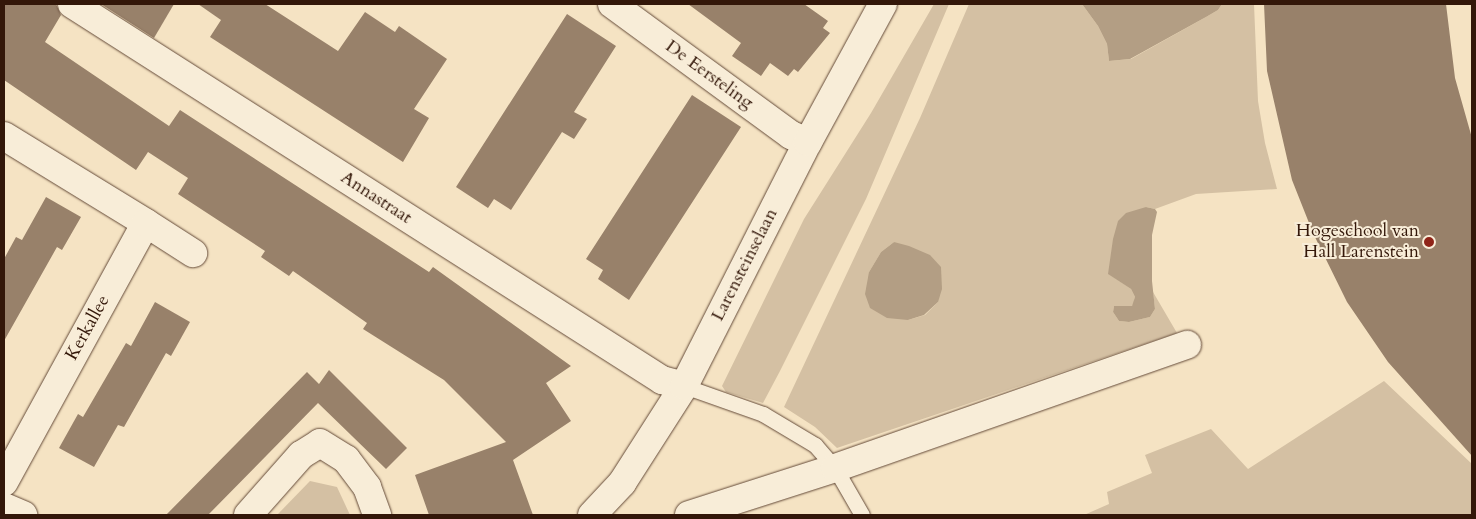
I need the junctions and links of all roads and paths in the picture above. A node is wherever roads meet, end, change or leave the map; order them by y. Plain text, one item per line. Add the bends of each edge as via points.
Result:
1 (72, 4) edge
2 (612, 4) edge
3 (883, 4) edge
4 (4, 136) edge
5 (808, 142) junction
6 (146, 223) junction
7 (194, 253) dead end
8 (1187, 345) dead end
9 (684, 386) junction
10 (835, 468) junction
11 (4, 482) edge
12 (4, 507) edge
13 (23, 515) edge
14 (248, 515) edge
15 (377, 515) edge
16 (592, 515) edge
17 (689, 515) edge
18 (862, 515) edge

1 - 9 street, Annastraat via 662,380
2 - 5 street, De Eersteling via 791,136
3 - 5 street, Larensteinselaan
4 - 6 street
5 - 9 street, Larensteinselaan
6 - 7 street
6 - 11 street, Kerkallee
8 - 10 street
9 - 10 lane via 763,414 815,445
9 - 16 street, Larensteinselaan via 622,483
10 - 17 street
10 - 18 lane
12 - 13 street
14 - 15 street via 301,455 320,443 346,459 367,486

